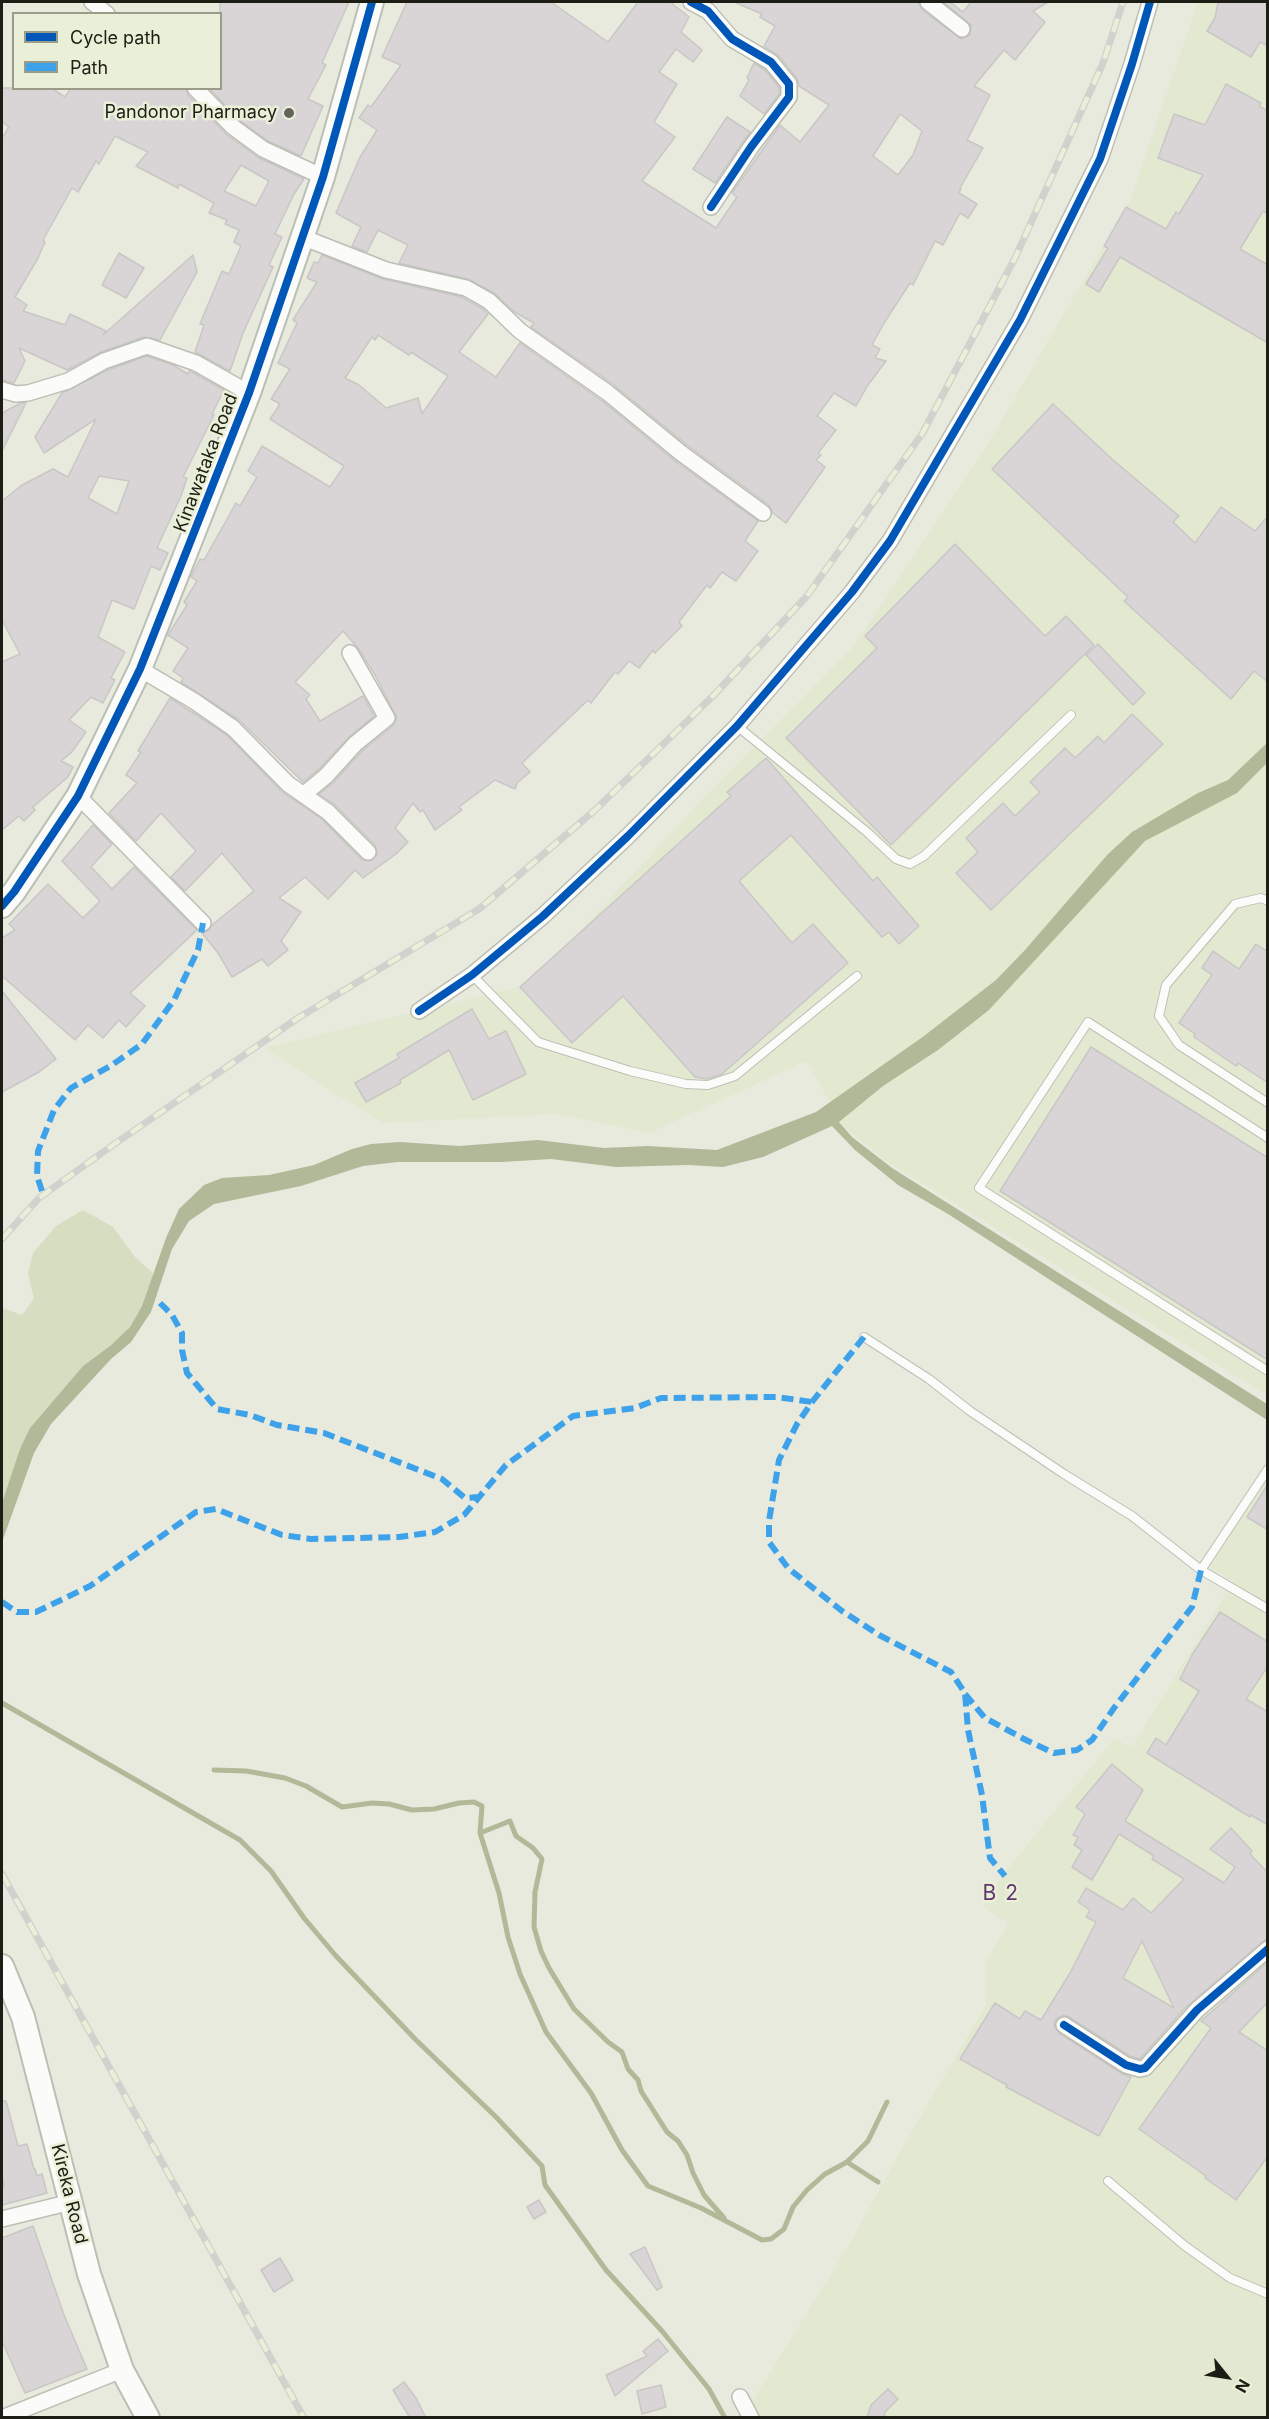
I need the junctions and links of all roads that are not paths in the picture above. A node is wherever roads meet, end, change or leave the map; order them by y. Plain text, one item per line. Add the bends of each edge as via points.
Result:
1 (92, 2) edge
2 (372, 2) edge
3 (691, 2) edge
4 (928, 2) edge
5 (1150, 2) edge
6 (104, 12) edge
7 (962, 29) dead end
8 (197, 90) edge
9 (323, 177) junction
10 (711, 207) dead end
11 (302, 237) junction
12 (2, 390) edge
13 (249, 393) junction
14 (763, 513) dead end
15 (350, 652) dead end
16 (140, 669) junction
17 (1071, 715) dead end
18 (737, 726) junction
19 (303, 795) junction
20 (78, 796) junction
21 (368, 852) dead end
22 (1268, 901) edge
23 (2, 906) edge
24 (203, 923) dead end
25 (472, 975) junction
26 (857, 976) dead end
27 (419, 1011) dead end
28 (1268, 1103) edge
29 (1268, 1138) edge
30 (864, 1337) dead end
31 (1268, 1371) edge
32 (1268, 1469) edge
33 (1201, 1570) junction
34 (1268, 1609) edge
35 (1268, 1948) edge
36 (2, 1966) edge
37 (1064, 2025) dead end
38 (1108, 2181) dead end
39 (71, 2202) junction
40 (2, 2219) edge
41 (1268, 2294) edge
42 (122, 2370) junction
43 (740, 2397) dead end
44 (2, 2418) edge
45 (148, 2418) edge
46 (751, 2418) edge

1 - 6 street
2 - 9 street, Kinawataka Road
3 - 10 street via 708,11 732,39 771,62 789,84 789,97
4 - 7 street
5 - 18 street via 1100,159 1020,320 890,541 852,592
8 - 9 street via 232,128
9 - 11 street, Kinawataka Road
11 - 13 street, Kinawataka Road
11 - 14 street via 386,270 466,288 489,301 520,331 608,393 688,459
12 - 13 street via 28,393 68,381 147,346 196,363
13 - 16 street, Kinawataka Road
15 - 19 street via 387,718
16 - 19 street via 233,728
16 - 20 street, Kinawataka Road
17 - 18 lane via 924,856 910,864 896,859
18 - 25 street via 620,844
19 - 21 street via 328,812
20 - 23 street, Kinawataka Road
20 - 24 street
22 - 28 lane via 1261,898 1235,904 1166,985 1159,1016 1179,1045
25 - 26 lane via 538,1042 630,1071 708,1085 735,1076
25 - 27 street
29 - 31 lane via 1088,1022 979,1188
30 - 33 lane via 1132,1516
32 - 33 lane
33 - 34 lane
35 - 37 street via 1197,2010 1145,2068 1126,2065
36 - 39 street, Kireka Road via 22,2017
38 - 41 lane via 1230,2278
39 - 40 street
39 - 42 street, Kireka Road via 89,2274
42 - 44 street
42 - 45 street, Kireka Road
43 - 46 street

